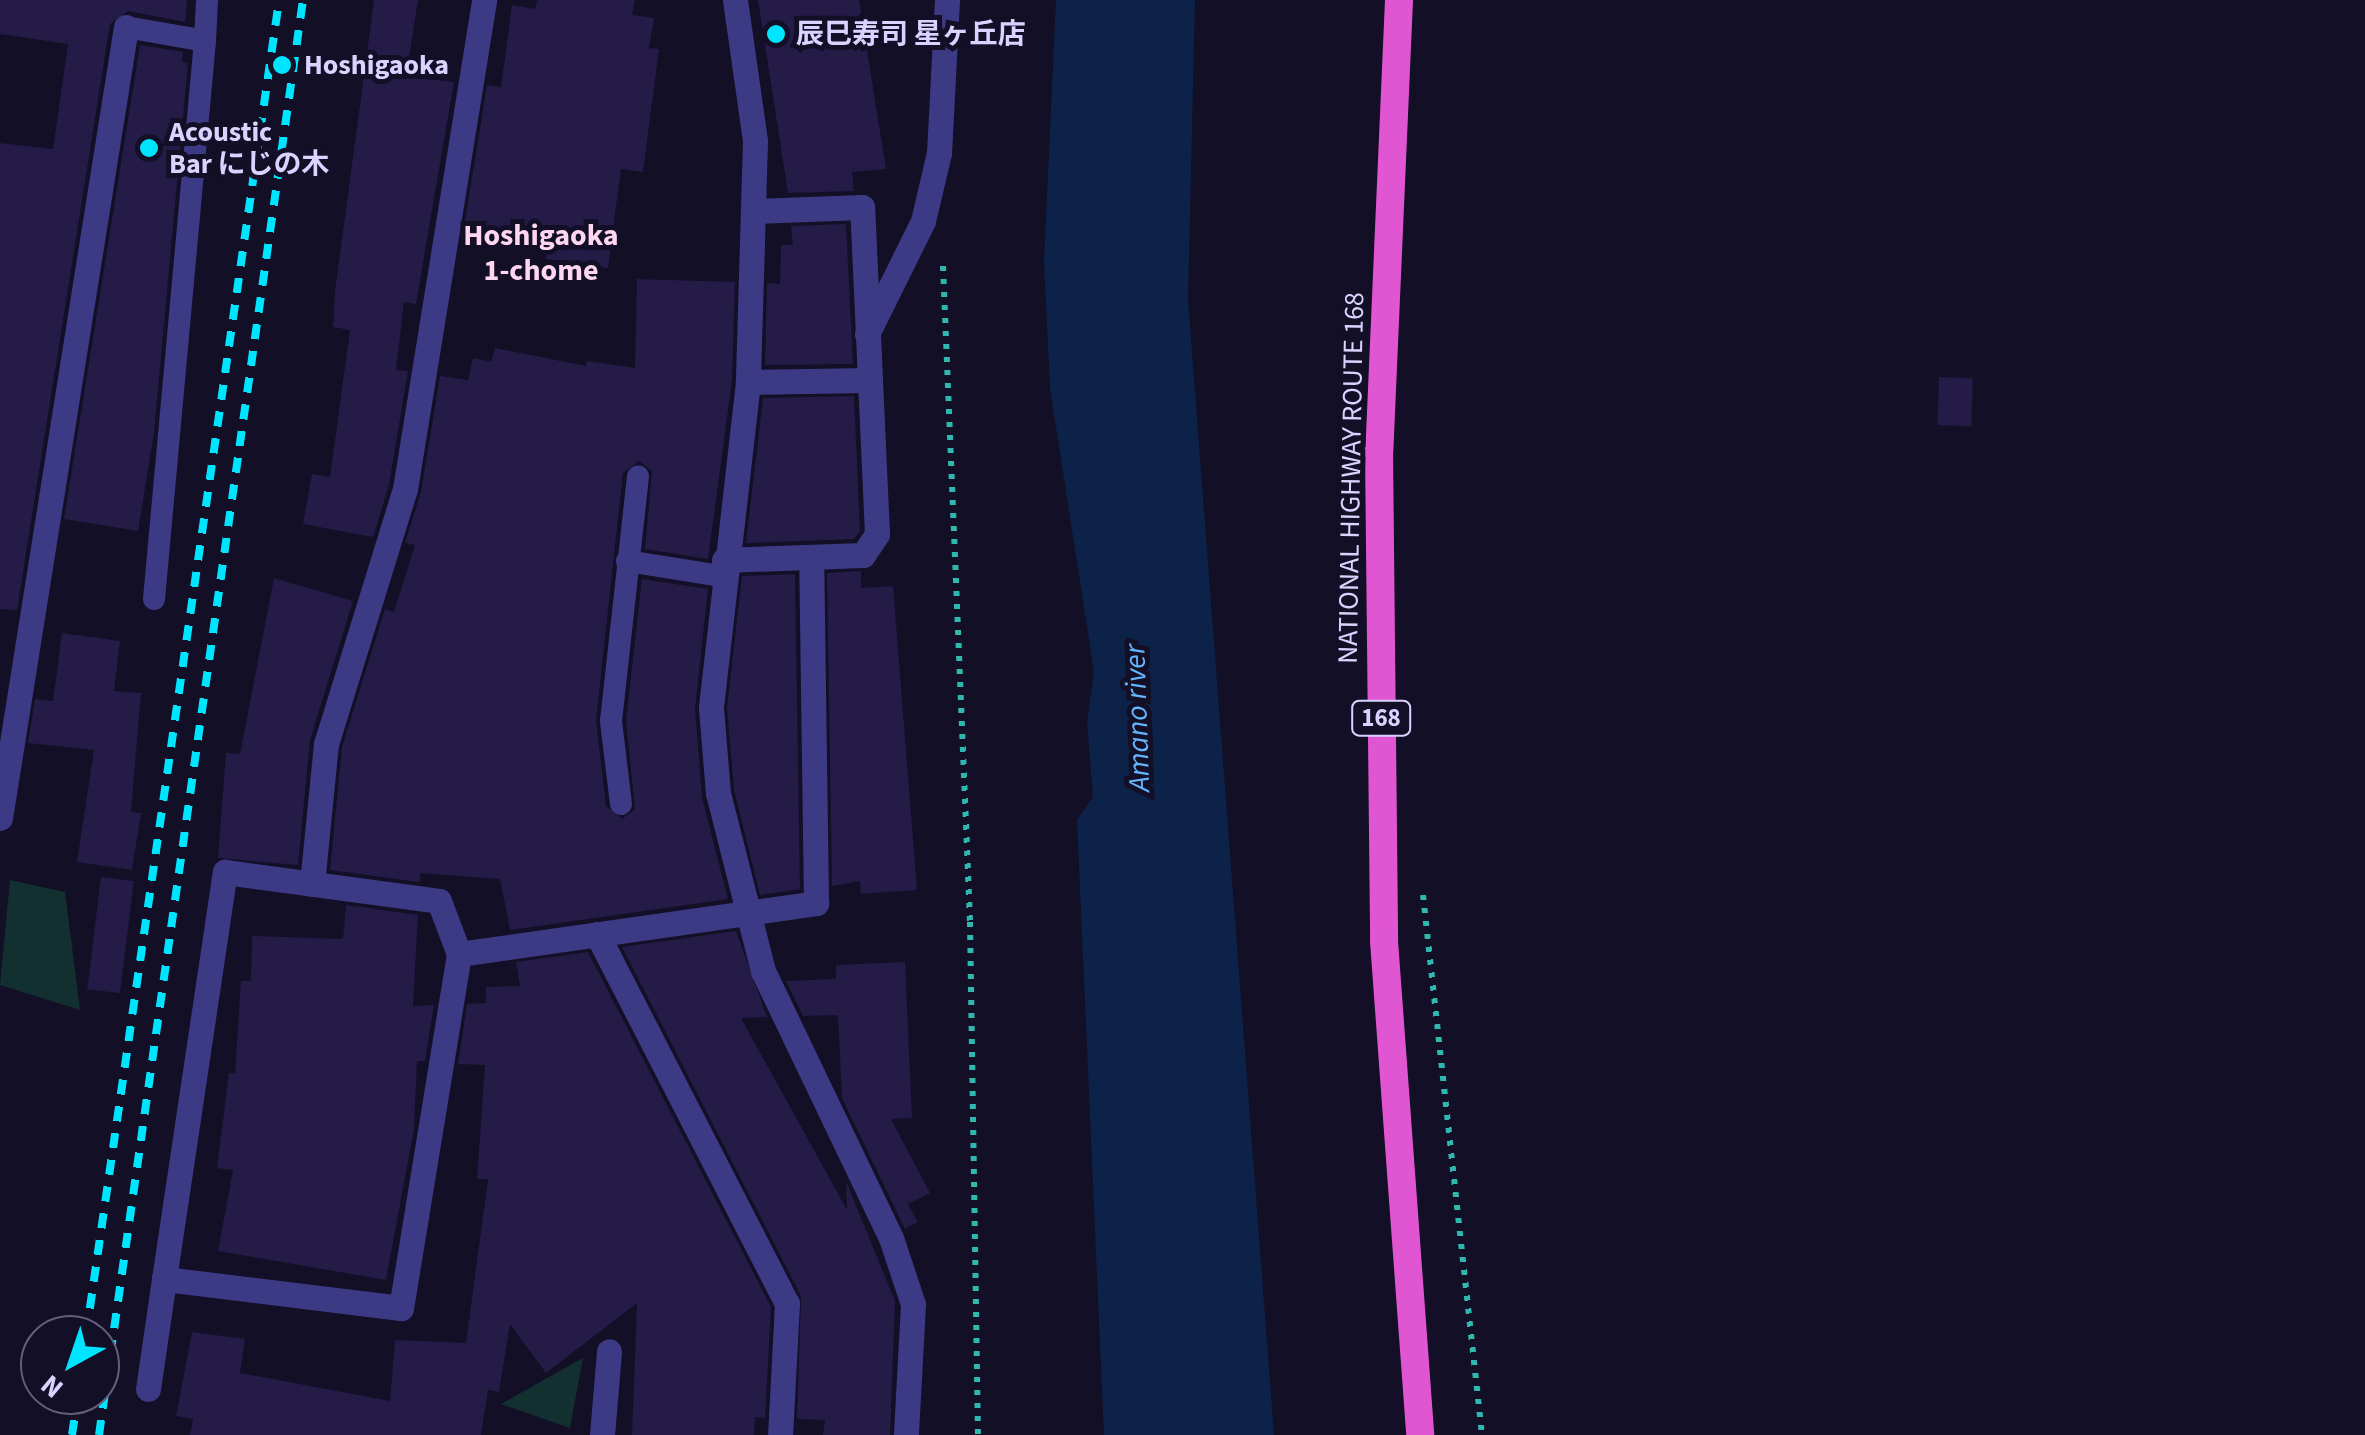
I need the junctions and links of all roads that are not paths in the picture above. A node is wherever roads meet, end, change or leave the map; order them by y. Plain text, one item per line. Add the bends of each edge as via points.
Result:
1 (207, 0) edge
2 (484, 0) edge
3 (735, 0) edge
4 (947, 0) edge
5 (1400, 0) edge
6 (126, 27) joint
7 (205, 40) junction
8 (754, 211) junction
9 (868, 334) junction
10 (870, 380) junction
11 (748, 382) junction
12 (638, 476) dead end
13 (811, 557) junction
14 (627, 561) junction
15 (723, 568) junction
16 (154, 599) dead end
17 (620, 804) dead end
18 (0, 818) edge
19 (312, 884) junction
20 (746, 913) junction
21 (597, 934) junction
22 (459, 954) junction
23 (164, 1279) junction
24 (609, 1351) dead end
25 (148, 1389) dead end
26 (602, 1435) edge
27 (780, 1435) edge
28 (906, 1435) edge
29 (1420, 1435) edge

1 - 7 lane
2 - 19 street via 406,488 326,744
3 - 8 street via 755,140
4 - 9 street via 939,153 923,221
5 - 29 highway, NATIONAL HIGHWAY ROUTE 168 / 168 via 1379,451 1384,941
6 - 7 lane
6 - 18 street
7 - 16 lane
8 - 9 street via 862,208
8 - 11 street
9 - 10 street
10 - 11 street
10 - 13 street via 876,534 863,555
11 - 15 street
12 - 14 lane
13 - 15 street
13 - 20 street via 816,902
14 - 15 lane
14 - 17 lane via 611,721
15 - 20 street via 711,708 718,793
19 - 22 street via 439,901
19 - 23 street via 226,872
20 - 21 street
20 - 28 street via 764,971 891,1238 913,1304
21 - 22 street
21 - 27 street via 786,1302
22 - 23 street via 401,1308
23 - 25 street
24 - 26 street

